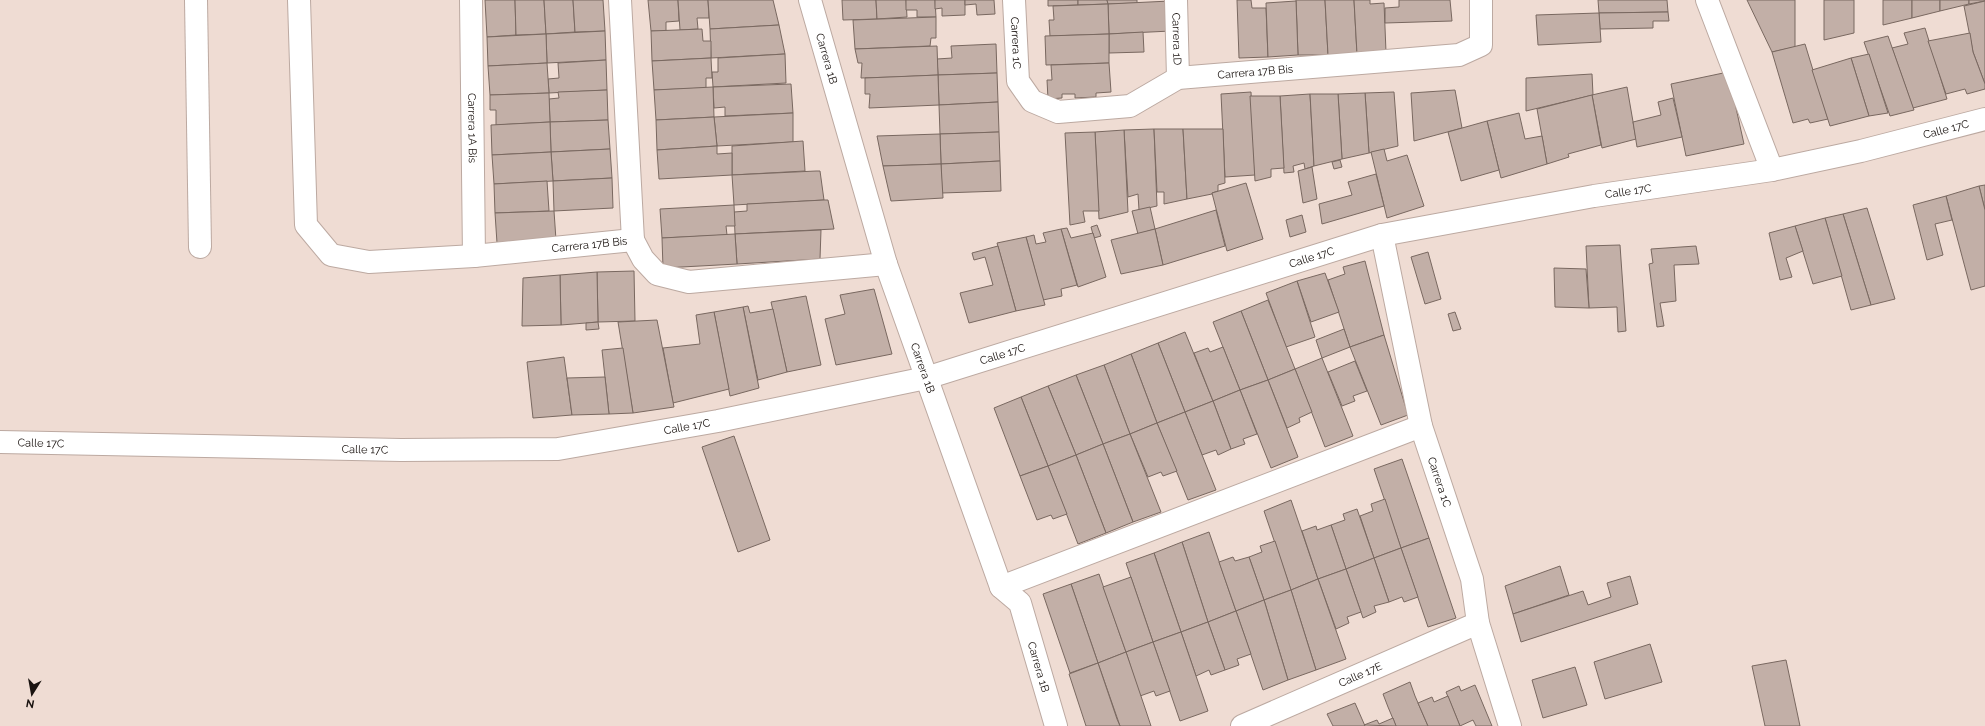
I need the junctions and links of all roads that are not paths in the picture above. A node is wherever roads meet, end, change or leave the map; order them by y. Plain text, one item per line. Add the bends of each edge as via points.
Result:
1 (196, 0) edge
2 (299, 0) edge
3 (470, 0) edge
4 (620, 0) edge
5 (810, 0) edge
6 (1014, 0) edge
7 (1176, 0) edge
8 (1481, 0) edge
9 (1707, 0) edge
10 (1178, 78) junction
11 (1058, 112) joint
12 (1985, 119) edge
13 (1772, 170) junction
14 (1382, 235) junction
15 (633, 240) junction
16 (200, 247) dead end
17 (474, 256) junction
18 (886, 264) junction
19 (926, 378) junction
20 (1421, 426) junction
21 (0, 442) edge
22 (1002, 587) junction
23 (1478, 623) junction
24 (1056, 726) edge
25 (1242, 726) edge
26 (1510, 726) edge

1 - 16 street
2 - 17 street, Carrera 17B Bis via 306,225 331,255 369,262
3 - 17 street, Carrera 1A Bis
4 - 15 street
5 - 18 street, Carrera 1B
6 - 11 street, Carrera 1C via 1018,81 1032,101
7 - 10 street, Carrera 1D
8 - 10 street, Carrera 17B Bis via 1481,45 1459,55
9 - 13 street
10 - 11 street, Carrera 17B Bis via 1130,106
12 - 13 street, Calle 17C
13 - 14 street, Calle 17C via 1594,196
14 - 19 street, Calle 17C
14 - 20 street, Carrera 1C
15 - 17 street, Carrera 17B Bis
15 - 18 street, Carrera 17B Bis via 643,259 658,274 689,282
18 - 19 street, Carrera 1B
19 - 21 street, Calle 17C via 718,421 558,449 401,450
19 - 22 street, Carrera 1B
20 - 22 street
20 - 23 street, Carrera 1C via 1472,579
22 - 24 street, Carrera 1B via 1020,603
23 - 25 street, Calle 17E
23 - 26 street, Carrera 1C

